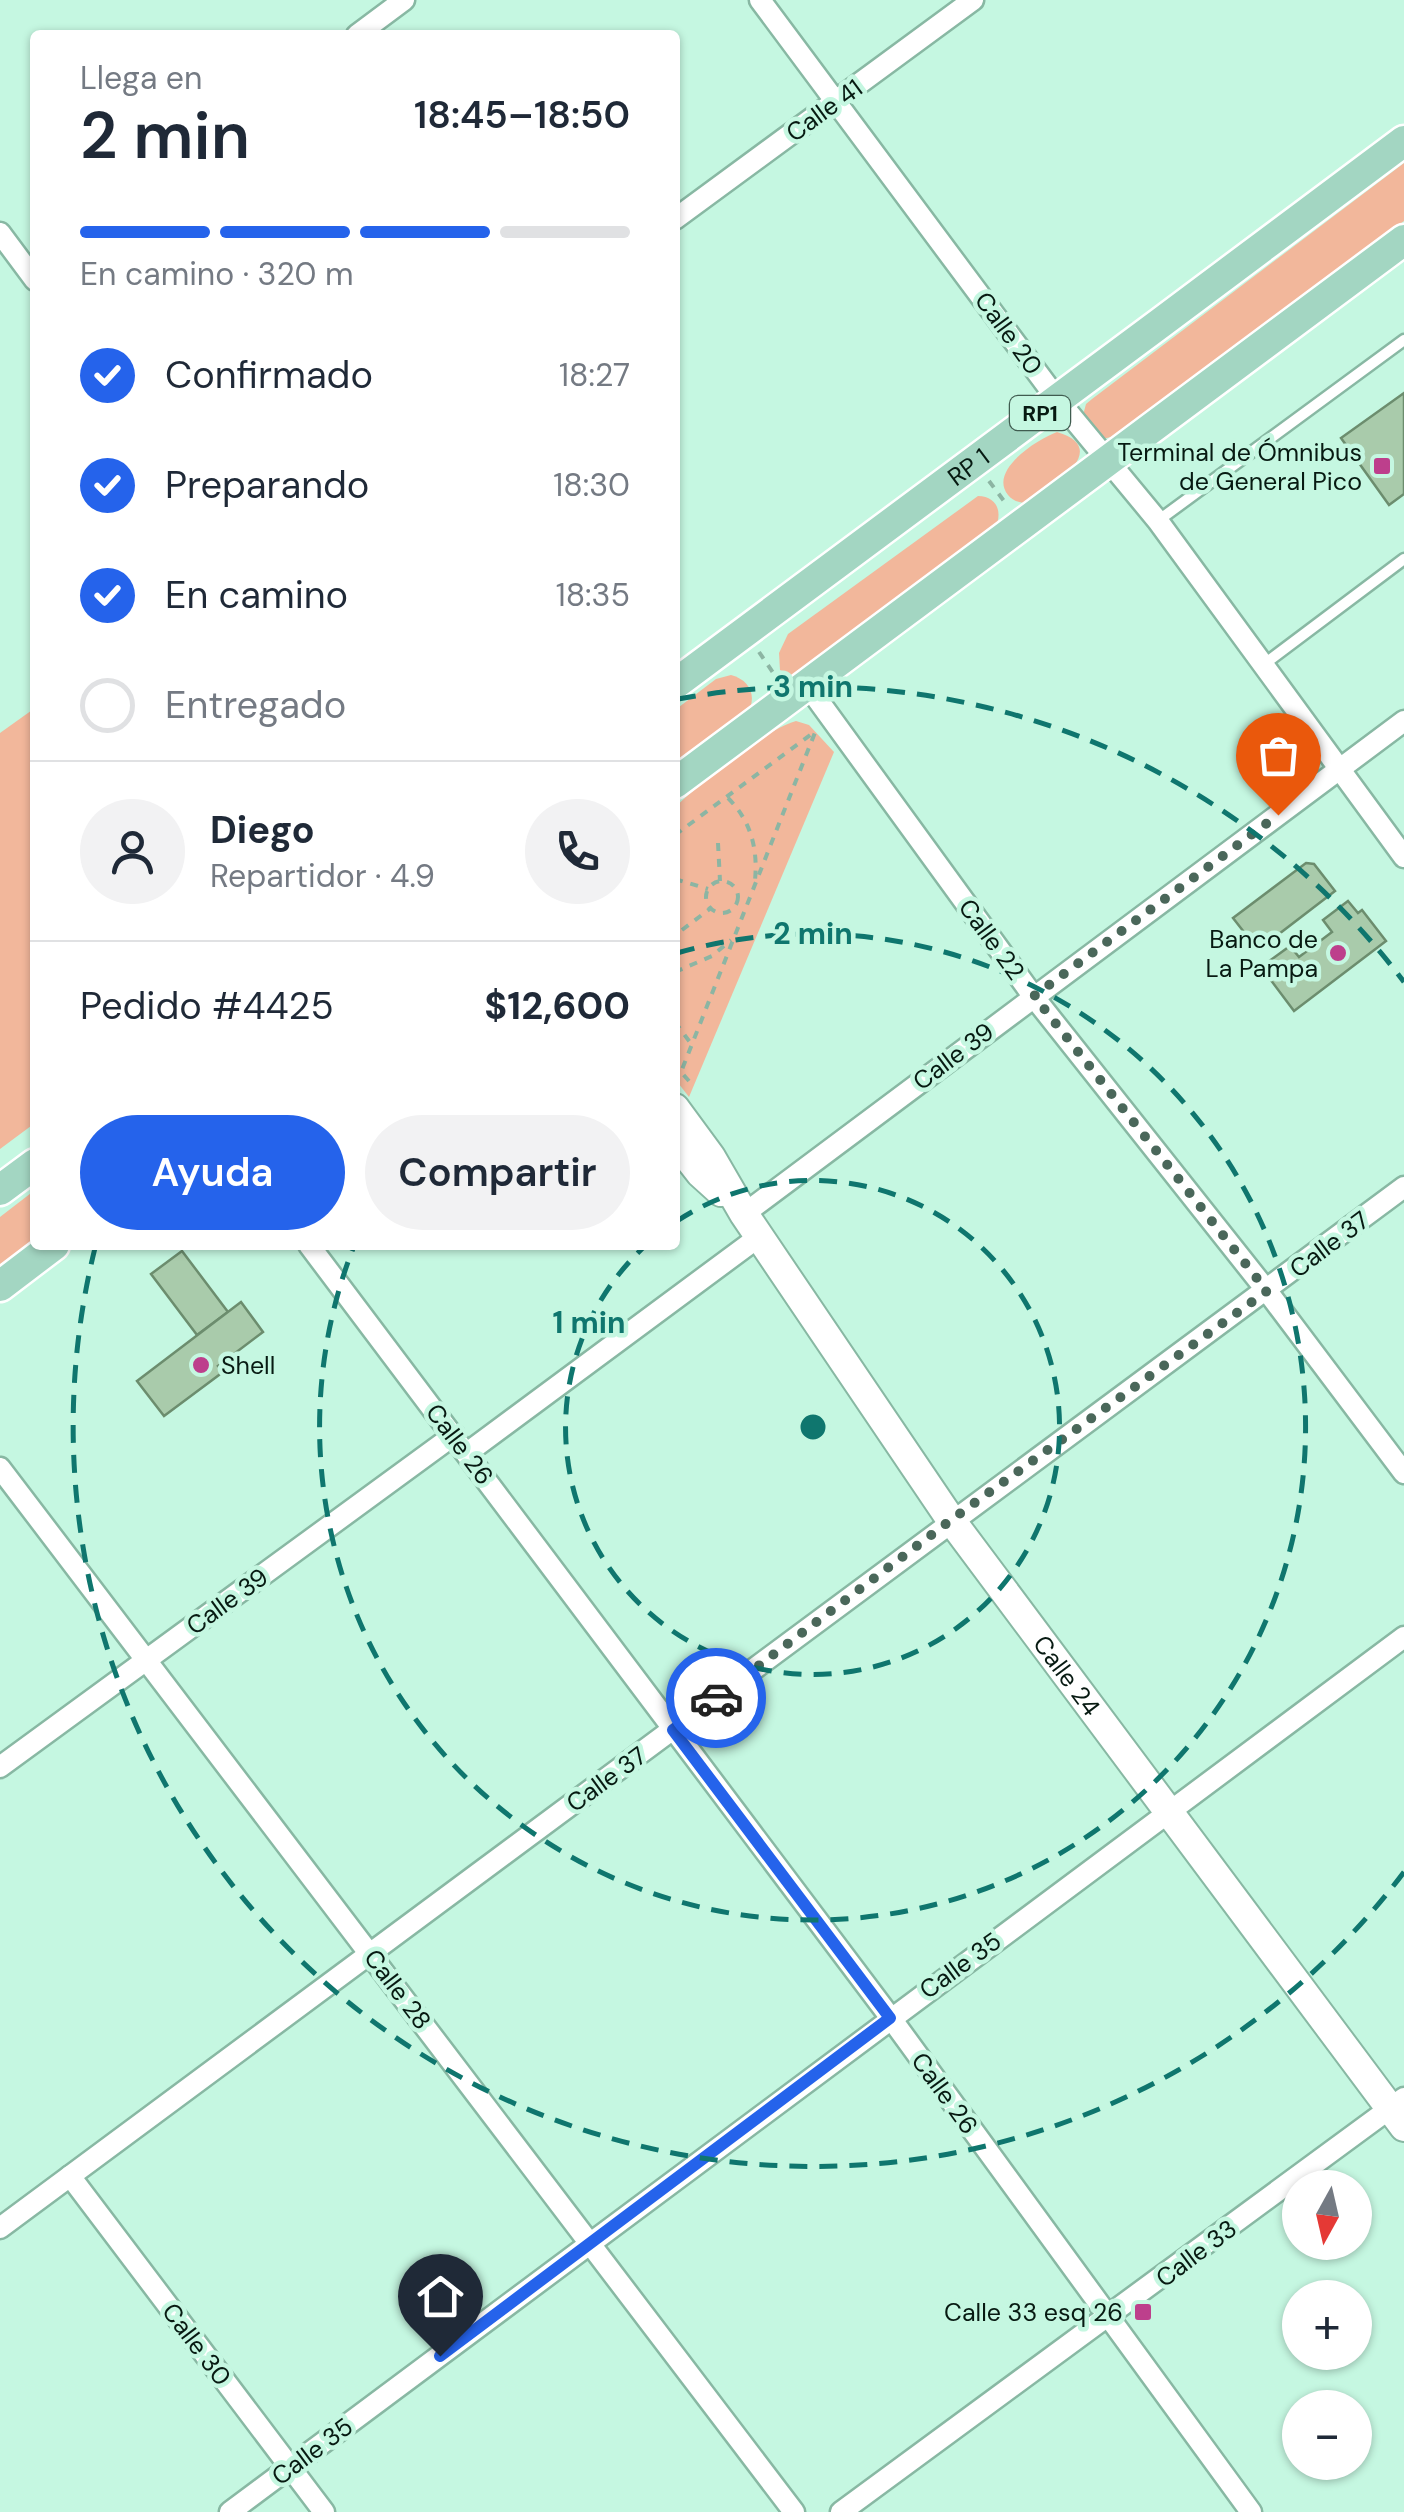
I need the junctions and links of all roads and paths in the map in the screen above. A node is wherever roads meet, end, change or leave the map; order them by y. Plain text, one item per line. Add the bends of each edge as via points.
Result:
1 (404, 0) edge
2 (760, 0) edge
3 (973, 0) edge
4 (364, 30) edge
5 (836, 100) junction
6 (1404, 141) edge
7 (680, 215) edge
8 (0, 233) edge
9 (1404, 240) edge
10 (30, 273) edge
11 (1404, 340) edge
12 (1058, 398) junction
13 (1106, 462) junction
14 (976, 464) junction
15 (1158, 521) junction
16 (1022, 525) junction
17 (1404, 559) edge
18 (746, 632) junction
19 (1263, 665) junction
20 (680, 680) edge
21 (798, 691) junction
22 (1404, 721) edge
23 (824, 724) junction
24 (1339, 769) junction
25 (680, 779) edge
26 (727, 797) junction
27 (680, 831) edge
28 (718, 844) dead end
29 (1404, 856) edge
30 (680, 881) edge
31 (720, 881) junction
32 (708, 889) junction
33 (752, 895) junction
34 (711, 908) junction
35 (682, 930) dead end
36 (735, 937) junction
37 (680, 970) edge
38 (1034, 996) junction
39 (680, 1029) edge
40 (692, 1045) junction
41 (689, 1082) dead end
42 (680, 1115) edge
43 (680, 1155) edge
44 (30, 1168) edge
45 (1404, 1187) edge
46 (0, 1190) edge
47 (752, 1225) junction
48 (47, 1250) edge
49 (314, 1250) edge
50 (0, 1286) edge
51 (1267, 1291) junction
52 (454, 1435) junction
53 (467, 1453) junction
54 (0, 1468) edge
55 (1404, 1473) edge
56 (951, 1520) junction
57 (1404, 1636) edge
58 (147, 1658) junction
59 (673, 1730) junction
60 (0, 1767) edge
61 (1168, 1811) junction
62 (371, 1953) junction
63 (890, 2018) junction
64 (1399, 2111) edge
65 (70, 2176) junction
66 (0, 2228) edge
67 (588, 2244) junction
68 (1110, 2317) junction
69 (290, 2467) junction
70 (230, 2512) edge
71 (324, 2512) edge
72 (794, 2512) edge
73 (842, 2512) edge
74 (1251, 2512) edge

1 - 4 street
2 - 5 street, Calle 20
3 - 5 street, Calle 41
5 - 7 street, Calle 41
5 - 12 street, Calle 20
6 - 12 main road, RP 1 / RP1
8 - 10 street
9 - 13 main road
11 - 15 lane
12 - 13 street, Calle 20
12 - 14 main road, RP 1 / RP1
13 - 15 street, Calle 20
13 - 16 main road
14 - 16 path
14 - 18 main road, RP 1 / RP1
15 - 19 street, Calle 20
16 - 21 main road
17 - 19 lane
18 - 20 main road, RP 1 / RP1
18 - 21 path
19 - 24 street, Calle 20
21 - 23 street, Calle 22
21 - 25 main road
22 - 24 street, Calle 39
23 - 26 path
23 - 33 path
23 - 38 street, Calle 22
24 - 29 street, Calle 20
24 - 38 street, Calle 39
26 - 27 path
26 - 33 path via 753,839
28 - 31 path
30 - 32 path
31 - 32 path
31 - 34 path via 734,887 737,902 726,912
32 - 34 path
33 - 36 path
34 - 35 path
36 - 37 path
36 - 40 path
38 - 47 street, Calle 39
38 - 51 street, Calle 22
39 - 40 path
40 - 41 path via 682,1072
42 - 47 street, Calle 24
43 - 47 street, Calle 24
44 - 46 main road
45 - 51 street, Calle 37
47 - 53 street, Calle 39
47 - 56 street, Calle 24
48 - 50 main road
49 - 52 street, Calle 26
51 - 55 street, Calle 22
51 - 56 street, Calle 37
52 - 53 street, Calle 26
52 - 58 street, Calle 39
53 - 59 street, Calle 26
54 - 58 street, Calle 28
56 - 59 street, Calle 37
56 - 61 street, Calle 24
57 - 61 street, Calle 35
58 - 60 street, Calle 39
58 - 62 street, Calle 28
59 - 62 street, Calle 37
59 - 63 street, Calle 26
61 - 63 street, Calle 35
61 - 64 street, Calle 24
62 - 65 street, Calle 37
62 - 67 street, Calle 28
63 - 67 street, Calle 35
63 - 68 street, Calle 26
64 - 68 street, Calle 33
65 - 66 street, Calle 37
65 - 69 street, Calle 30
67 - 69 street, Calle 35
67 - 72 street, Calle 28
68 - 73 street, Calle 33
68 - 74 street, Calle 26
69 - 70 street, Calle 35
69 - 71 street, Calle 30

